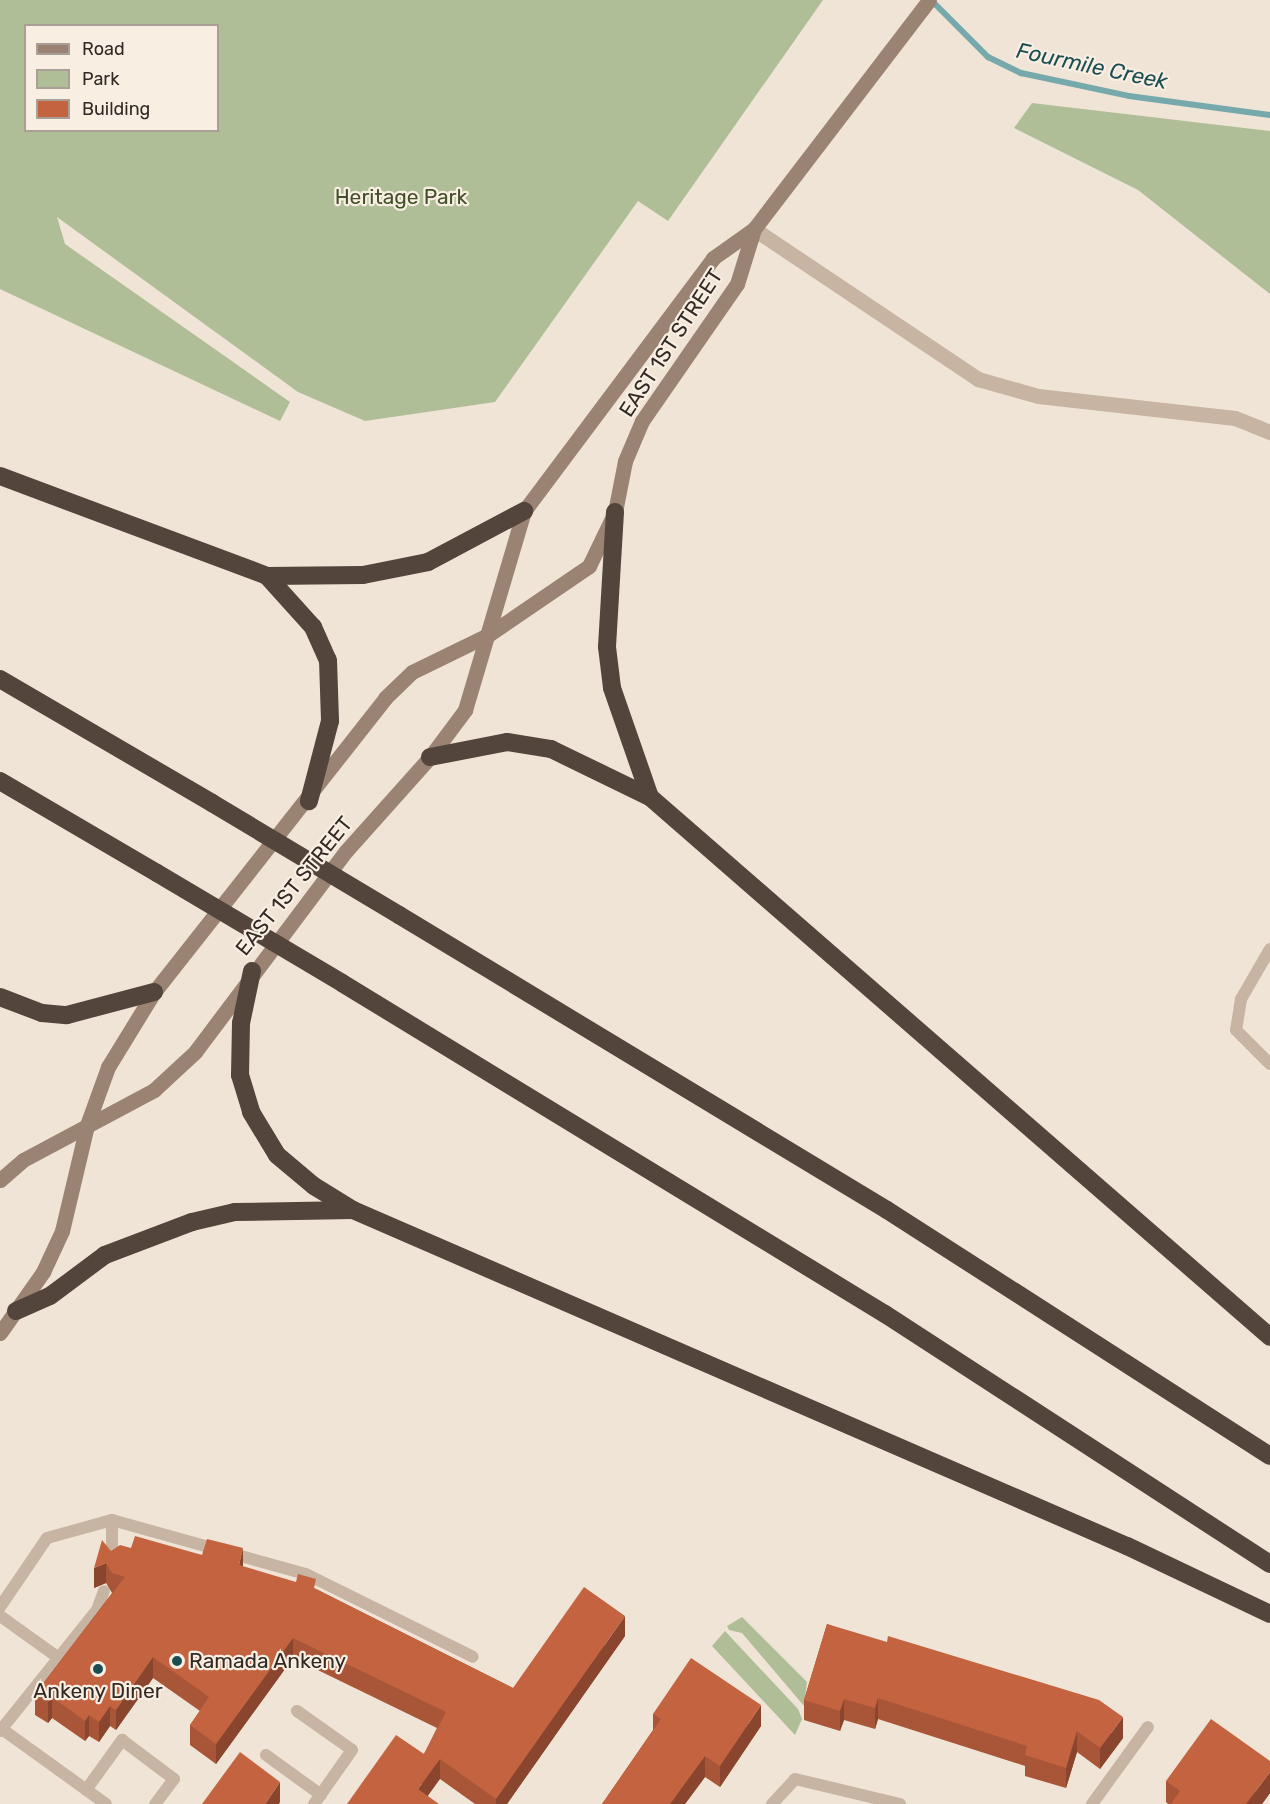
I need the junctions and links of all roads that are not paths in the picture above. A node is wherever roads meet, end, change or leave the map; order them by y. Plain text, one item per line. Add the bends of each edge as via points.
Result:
1 (929, 0) edge
2 (754, 229) junction
3 (1270, 432) edge
4 (0, 476) edge
5 (524, 511) junction
6 (615, 512) junction
7 (267, 576) junction
8 (488, 635) junction
9 (0, 679) edge
10 (430, 757) junction
11 (0, 781) edge
12 (650, 797) junction
13 (309, 801) junction
14 (1270, 949) edge
15 (252, 971) junction
16 (154, 992) junction
17 (0, 997) edge
18 (1270, 1064) edge
19 (87, 1125) junction
20 (0, 1180) edge
21 (353, 1210) junction
22 (16, 1311) junction
23 (0, 1333) edge
24 (1270, 1336) edge
25 (1270, 1456) edge
26 (112, 1520) junction
27 (112, 1563) edge
28 (1270, 1564) edge
29 (104, 1591) dead end
30 (0, 1607) edge
31 (1270, 1614) edge
32 (0, 1616) edge
33 (56, 1656) junction
34 (473, 1657) dead end
35 (297, 1711) dead end
36 (1148, 1727) dead end
37 (1, 1730) edge
38 (266, 1755) dead end
39 (86, 1790) junction
40 (318, 1799) edge
41 (106, 1804) edge
42 (155, 1804) edge
43 (772, 1804) edge
44 (900, 1804) edge
45 (1092, 1804) edge

1 - 2 main road, EAST 1ST STREET via 869,84
2 - 3 street via 978,379 1038,396 1235,418
2 - 5 main road, EAST 1ST STREET via 713,258
2 - 6 main road, EAST 1ST STREET via 737,284 642,421 625,461
4 - 7 highway
5 - 7 highway via 428,562 363,575
5 - 8 main road, EAST 1ST STREET
6 - 8 main road, EAST 1ST STREET via 589,566
6 - 12 highway via 607,647 612,688
7 - 13 highway via 313,627 328,660 330,721
8 - 10 main road, EAST 1ST STREET via 465,710
8 - 13 main road, EAST 1ST STREET via 412,672 362,726
9 - 25 highway, bridge via 886,1210
10 - 12 highway via 507,741 551,749
10 - 15 main road, EAST 1ST STREET
11 - 28 highway, bridge via 885,1314
12 - 24 highway
13 - 16 main road, EAST 1ST STREET
14 - 18 lane via 1241,999 1236,1030
15 - 19 main road, EAST 1ST STREET via 195,1052 154,1089
15 - 21 highway via 242,1023 240,1075 251,1112 277,1155
16 - 17 highway via 67,1016 42,1013
16 - 19 main road, EAST 1ST STREET via 108,1067
19 - 20 main road, EAST 1ST STREET via 23,1160
19 - 22 main road, EAST 1ST STREET via 62,1231
21 - 22 highway via 236,1212 192,1222 105,1255 51,1296
21 - 31 highway via 1127,1546
22 - 23 main road, EAST 1ST STREET
26 - 27 lane
26 - 30 lane via 47,1538
26 - 34 lane via 306,1574
29 - 33 lane via 97,1610
32 - 33 lane
33 - 37 lane
35 - 40 lane via 352,1750
36 - 45 lane
37 - 39 lane
38 - 40 lane
39 - 41 lane
39 - 42 lane via 122,1740 174,1779
43 - 44 lane via 795,1779

